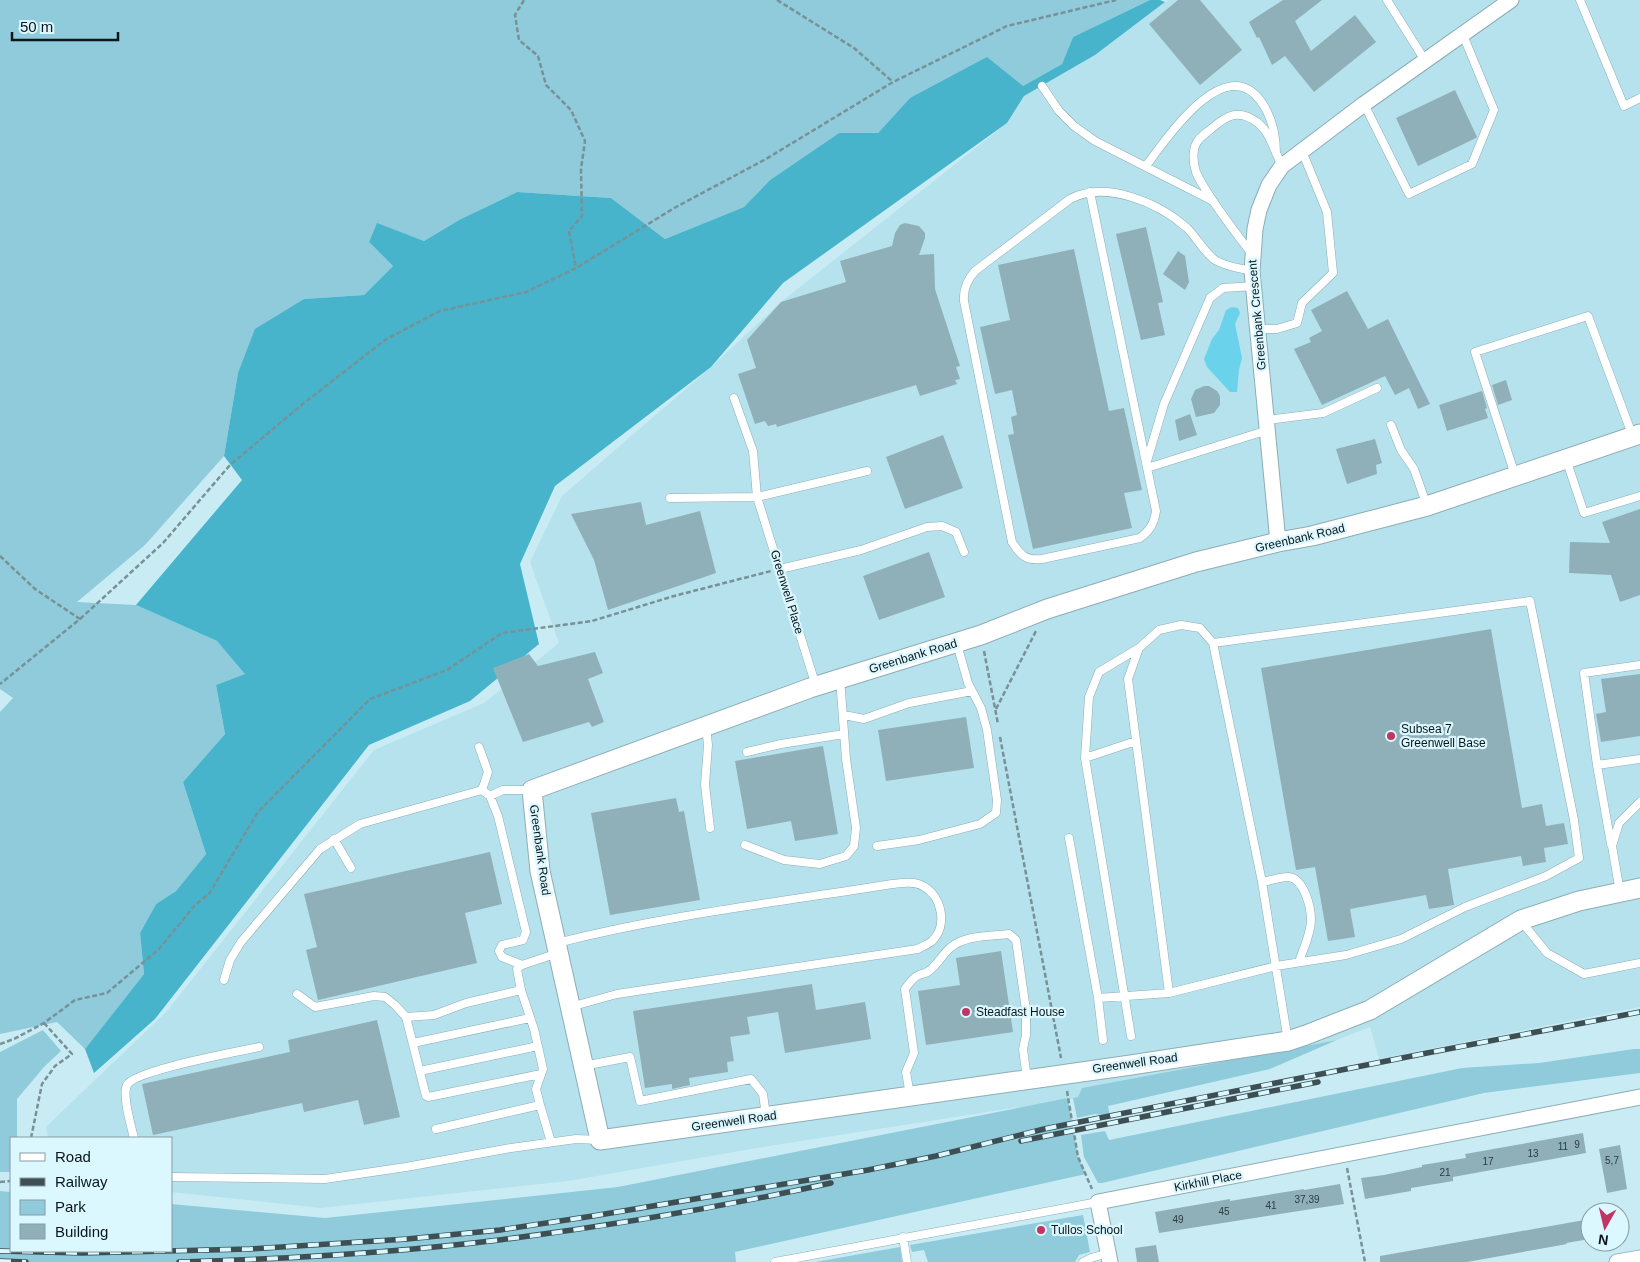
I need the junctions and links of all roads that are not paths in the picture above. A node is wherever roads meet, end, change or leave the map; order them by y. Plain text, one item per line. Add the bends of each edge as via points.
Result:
1 (1387, 0) edge
2 (1511, 0) edge
3 (1580, 0) edge
4 (1463, 34) junction
5 (1426, 62) junction
6 (1042, 86) dead end
7 (1640, 98) edge
8 (1364, 104) junction
9 (1302, 151) junction
10 (1279, 160) junction
11 (1146, 166) junction
12 (1090, 192) junction
13 (1213, 201) junction
14 (1252, 254) junction
15 (1252, 271) junction
16 (1254, 286) junction
17 (1258, 329) junction
18 (1377, 388) dead end
19 (734, 398) dead end
20 (1268, 425) junction
21 (1391, 425) dead end
22 (1636, 435) edge
23 (1566, 459) junction
24 (1146, 466) junction
25 (867, 471) dead end
26 (1515, 476) junction
27 (1640, 496) edge
28 (757, 497) junction
29 (670, 498) dead end
30 (1427, 506) junction
31 (1278, 542) junction
32 (964, 552) dead end
33 (780, 569) junction
34 (956, 643) junction
35 (1213, 644) junction
36 (1139, 648) junction
37 (1640, 665) edge
38 (840, 678) junction
39 (816, 686) junction
40 (972, 691) junction
41 (844, 715) junction
42 (706, 726) junction
43 (844, 734) junction
44 (1136, 740) junction
45 (479, 747) dead end
46 (746, 752) dead end
47 (1084, 758) junction
48 (1640, 759) edge
49 (1597, 765) junction
50 (482, 790) junction
51 (532, 790) junction
52 (490, 796) junction
53 (1640, 802) edge
54 (710, 828) dead end
55 (1069, 838) dead end
56 (334, 840) junction
57 (744, 845) dead end
58 (877, 846) dead end
59 (1612, 846) junction
60 (351, 868) dead end
61 (1262, 882) junction
62 (1640, 888) edge
63 (1620, 892) junction
64 (1521, 920) junction
65 (557, 948) junction
66 (1299, 962) junction
67 (1640, 963) edge
68 (522, 964) junction
69 (1276, 966) junction
70 (224, 980) dead end
71 (521, 990) junction
72 (1170, 993) junction
73 (297, 994) dead end
74 (1124, 996) junction
75 (1098, 998) junction
76 (570, 1007) junction
77 (406, 1017) junction
78 (530, 1018) junction
79 (1132, 1036) dead end
80 (1103, 1040) dead end
81 (1288, 1041) junction
82 (413, 1043) junction
83 (538, 1046) junction
84 (259, 1047) dead end
85 (583, 1066) junction
86 (420, 1071) junction
87 (541, 1074) junction
88 (1027, 1079) junction
89 (910, 1095) junction
90 (1640, 1097) edge
91 (540, 1105) junction
92 (766, 1116) junction
93 (436, 1128) dead end
94 (134, 1137) edge
95 (600, 1140) junction
96 (551, 1142) junction
97 (172, 1177) edge
98 (1098, 1202) junction
99 (903, 1237) junction
100 (1109, 1258) edge
101 (1640, 1258) edge
102 (775, 1262) edge
103 (907, 1262) edge
104 (1083, 1262) edge
105 (1617, 1262) edge

1 - 5 lane
2 - 4 street, Greenbank Crescent
3 - 7 lane via 1624,106
4 - 5 street, Greenbank Crescent
4 - 8 lane via 1494,110 1472,164 1409,194
5 - 8 street, Greenbank Crescent
6 - 11 lane via 1074,126 1095,141
8 - 9 street, Greenbank Crescent
9 - 10 street, Greenbank Crescent
9 - 17 lane via 1327,212 1333,273 1302,303 1297,323 1277,329
10 - 11 lane via 1276,136 1265,106 1256,94 1238,85 1216,92 1191,110
10 - 13 lane via 1260,124 1236,114 1229,116 1215,125 1194,149 1196,172
10 - 14 street, Greenbank Crescent via 1259,210
11 - 13 lane
12 - 15 lane via 1117,192 1147,204 1173,217 1214,259
12 - 24 lane
12 - 24 lane via 1079,194 1053,211 975,271 964,292 1012,542 1017,551 1032,560 1042,559 1140,538 1154,522 1156,511
13 - 14 lane
14 - 15 street, Greenbank Crescent
15 - 16 street, Greenbank Crescent
16 - 17 street, Greenbank Crescent
16 - 24 lane via 1222,288 1210,298 1164,404
17 - 20 street, Greenbank Crescent
18 - 20 lane via 1323,413
19 - 28 lane, Greenwell Place via 752,451
20 - 24 lane
20 - 31 street, Greenbank Crescent
21 - 30 lane via 1401,450 1414,469
22 - 23 street, Greenbank Road
22 - 26 lane via 1588,316 1476,352
23 - 26 street, Greenbank Road
23 - 27 lane via 1584,513
25 - 28 lane
26 - 30 street, Greenbank Road
28 - 29 lane
28 - 33 lane, Greenwell Place
30 - 31 street, Greenbank Road
31 - 34 street, Greenbank Road via 1196,562 1047,609
32 - 33 lane via 956,532 942,526 927,527 860,550
33 - 39 lane, Greenwell Place
34 - 38 street, Greenbank Road
34 - 40 lane
35 - 36 lane via 1200,628 1181,625 1159,630
35 - 61 lane
35 - 66 lane via 1530,601 1579,858 1546,876 1465,907 1401,939 1346,955
36 - 44 lane via 1128,678
36 - 47 lane via 1099,672 1089,697
37 - 49 lane via 1584,672
38 - 39 street, Greenbank Road
38 - 41 lane
39 - 42 street, Greenbank Road
40 - 41 lane via 908,703 864,720
40 - 58 lane via 987,730 996,813 980,824 919,840
41 - 43 lane
42 - 51 street, Greenbank Road
42 - 54 lane via 708,745 704,785
43 - 46 lane
43 - 57 lane via 856,828 854,846 846,856 820,864 784,860
44 - 47 lane
44 - 72 lane
45 - 50 lane via 488,772
47 - 74 lane
48 - 49 lane
49 - 59 lane
50 - 52 lane
50 - 56 lane via 360,824
51 - 52 lane via 503,790
51 - 65 street, Greenbank Road via 540,871
52 - 68 lane via 498,816 526,932 524,940 502,945 499,951 502,957
53 - 59 lane via 1619,822
55 - 75 lane
56 - 60 lane
56 - 70 lane via 320,849 241,942 230,960
59 - 63 lane
61 - 66 lane via 1289,876 1304,888 1311,920
61 - 69 lane
62 - 63 street, Greenwell Road
63 - 64 street, Greenwell Road via 1579,900
64 - 67 lane via 1547,953 1584,974
64 - 81 street, Greenwell Road via 1370,1010
65 - 68 lane
65 - 76 street, Greenbank Road
65 - 76 lane via 603,931 892,884 923,886 937,899 941,912 941,923 932,942 918,949 617,994
66 - 69 lane
68 - 71 lane via 517,969
69 - 72 lane
69 - 81 lane
71 - 77 lane via 466,1003 434,1015
71 - 78 lane
72 - 74 lane
73 - 77 lane via 315,1007 379,996 389,1000
74 - 75 lane
74 - 79 lane
75 - 80 lane
76 - 85 street, Greenbank Road
77 - 82 lane
78 - 82 lane
78 - 83 lane
81 - 88 street, Greenwell Road
82 - 86 lane
83 - 86 lane
83 - 87 lane via 543,1069
84 - 94 lane via 166,1067 135,1078 127,1084 125,1091
85 - 92 lane via 630,1057 640,1101 751,1079 763,1094
85 - 95 street, Greenbank Road
86 - 87 lane via 429,1098
87 - 91 lane via 536,1089
88 - 89 street, Greenwell Road
88 - 89 lane via 1022,1049 1026,1035 1026,1010 1016,940 1009,934 985,936 959,941 931,970 917,975 906,989 914,1054 906,1072
89 - 92 street, Greenwell Road
90 - 98 street, Kirkhill Place
91 - 93 lane
91 - 96 lane
92 - 95 street, Greenwell Road
95 - 96 lane
96 - 97 lane via 325,1180
98 - 99 lane, Kirkhill Place
98 - 100 street
99 - 102 lane, Kirkhill Place
99 - 103 lane
100 - 104 lane via 1091,1258
101 - 105 street

